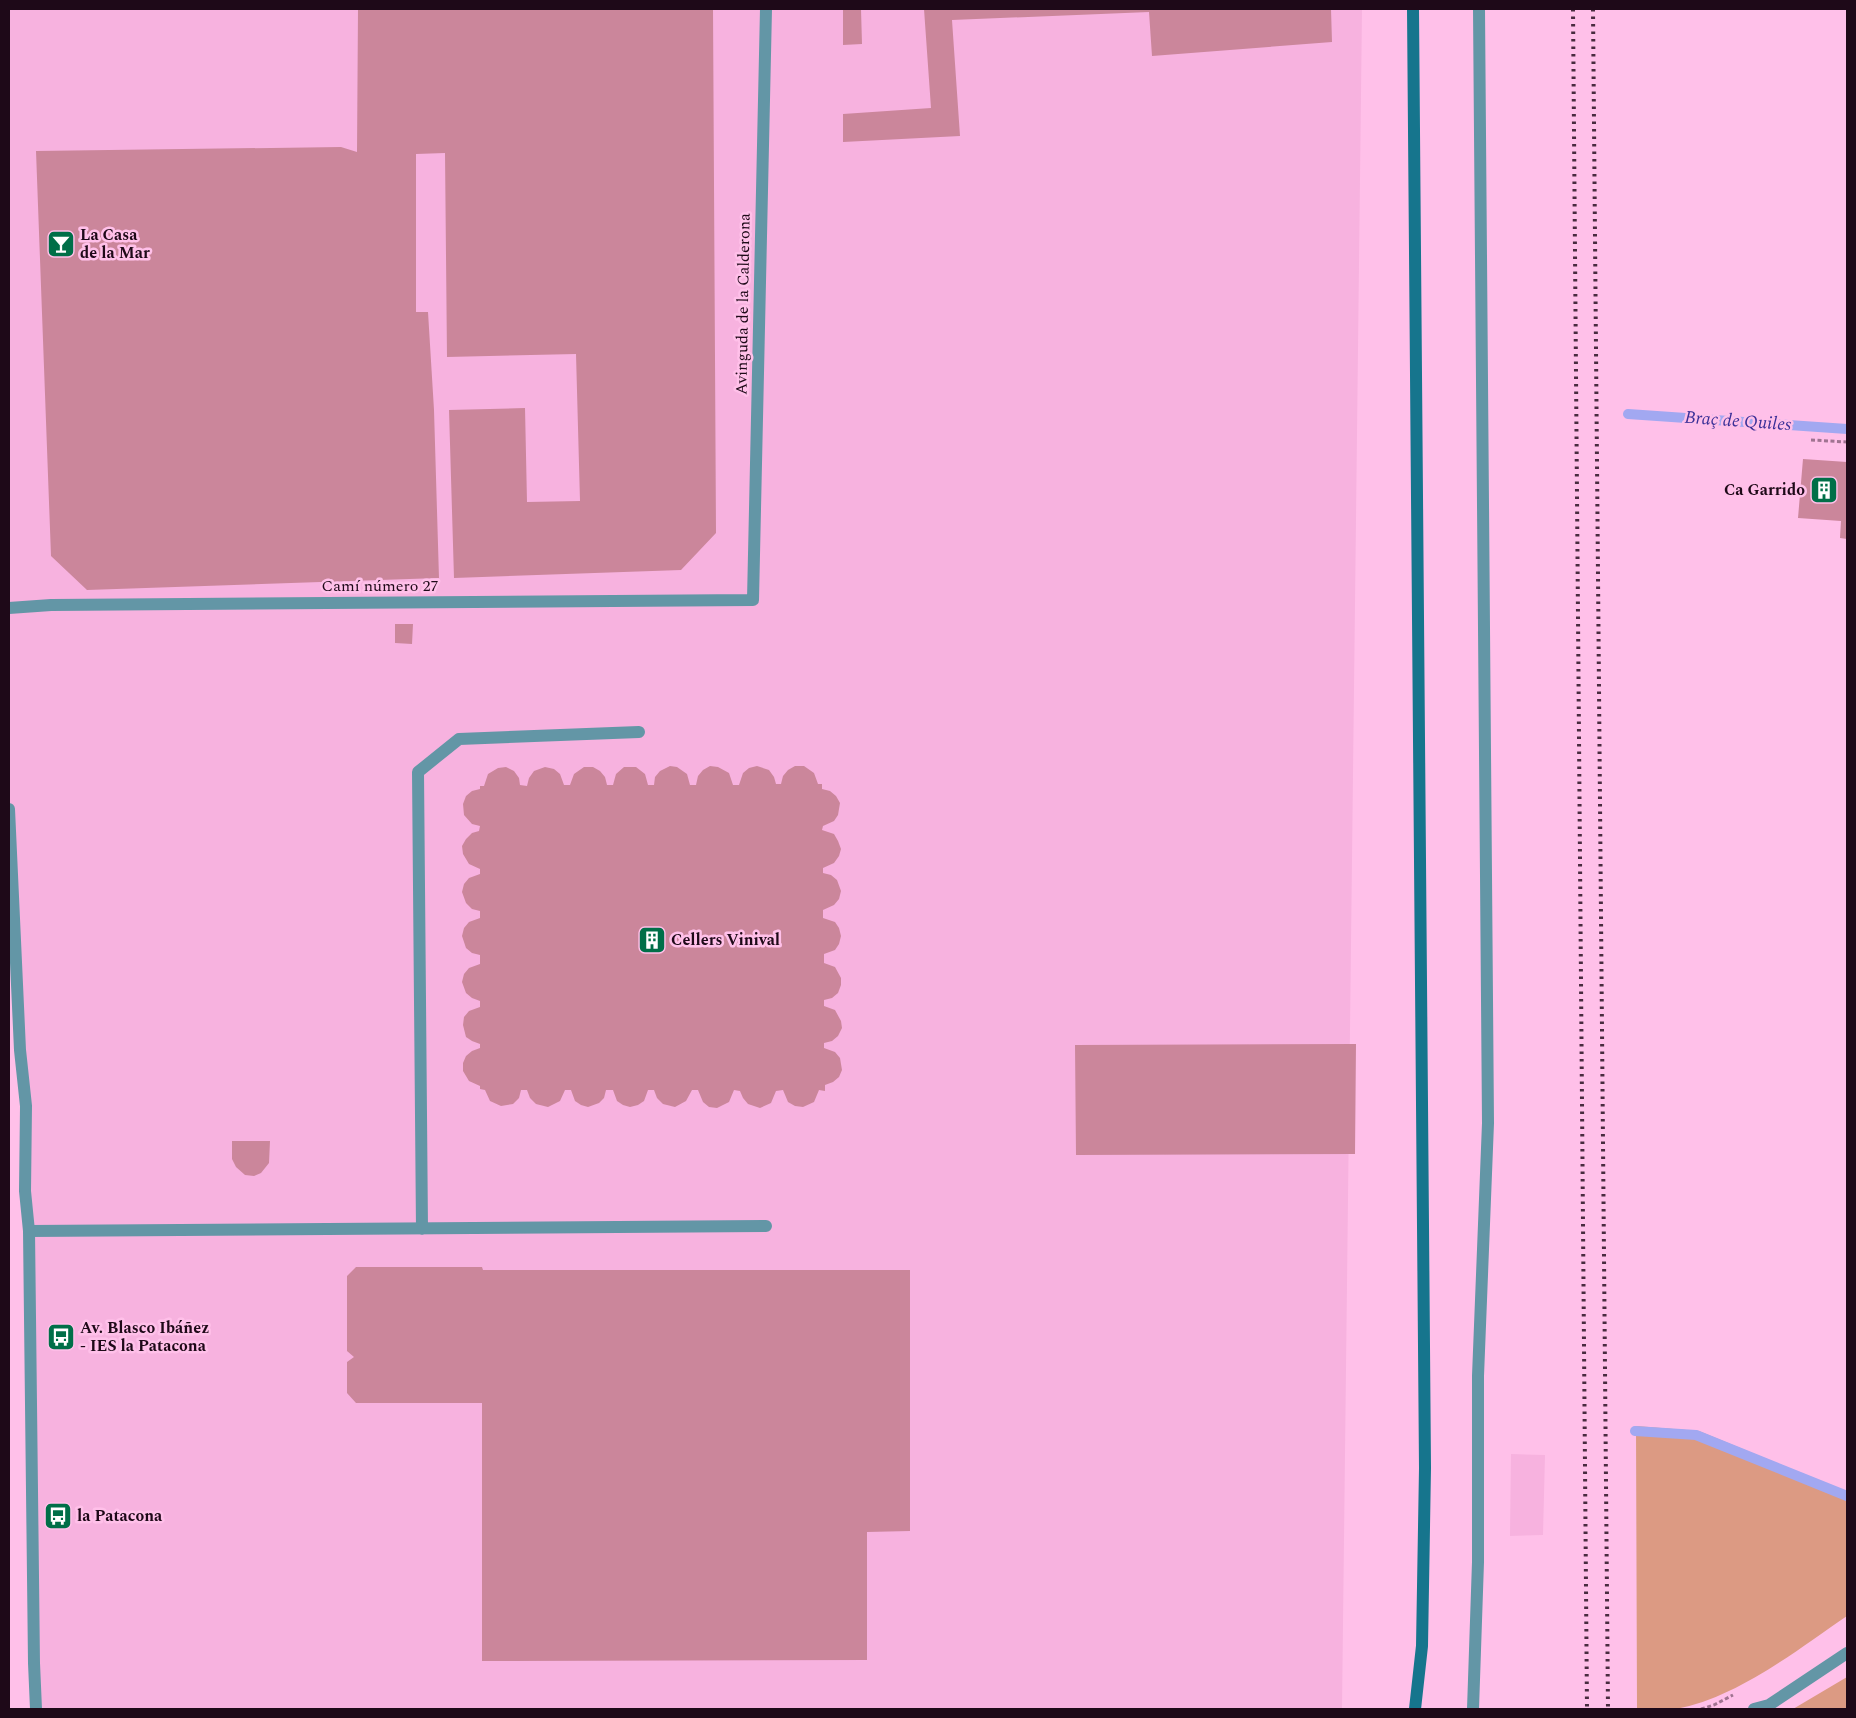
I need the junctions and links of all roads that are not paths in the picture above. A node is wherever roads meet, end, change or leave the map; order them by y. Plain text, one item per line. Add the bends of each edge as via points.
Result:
1 (766, 9) edge
2 (1413, 9) edge
3 (1478, 9) edge
4 (752, 600) joint
5 (9, 608) edge
6 (639, 732) dead end
7 (9, 809) edge
8 (14, 1051) edge
9 (766, 1226) dead end
10 (422, 1229) junction
11 (30, 1231) junction
12 (1847, 1653) edge
13 (36, 1709) edge
14 (1415, 1709) edge
15 (1473, 1709) edge
16 (1754, 1709) edge

1 - 4 street, Avinguda de la Calderona
2 - 14 main road via 1425,1458 1422,1646
3 - 15 street via 1488,1123 1478,1376 1478,1562
4 - 5 street, Camí número 27 via 51,605
6 - 10 street via 459,740 418,772
7 - 8 street
8 - 11 street via 26,1106 25,1191
9 - 10 street
10 - 11 street
11 - 13 street
12 - 16 street via 1769,1705

